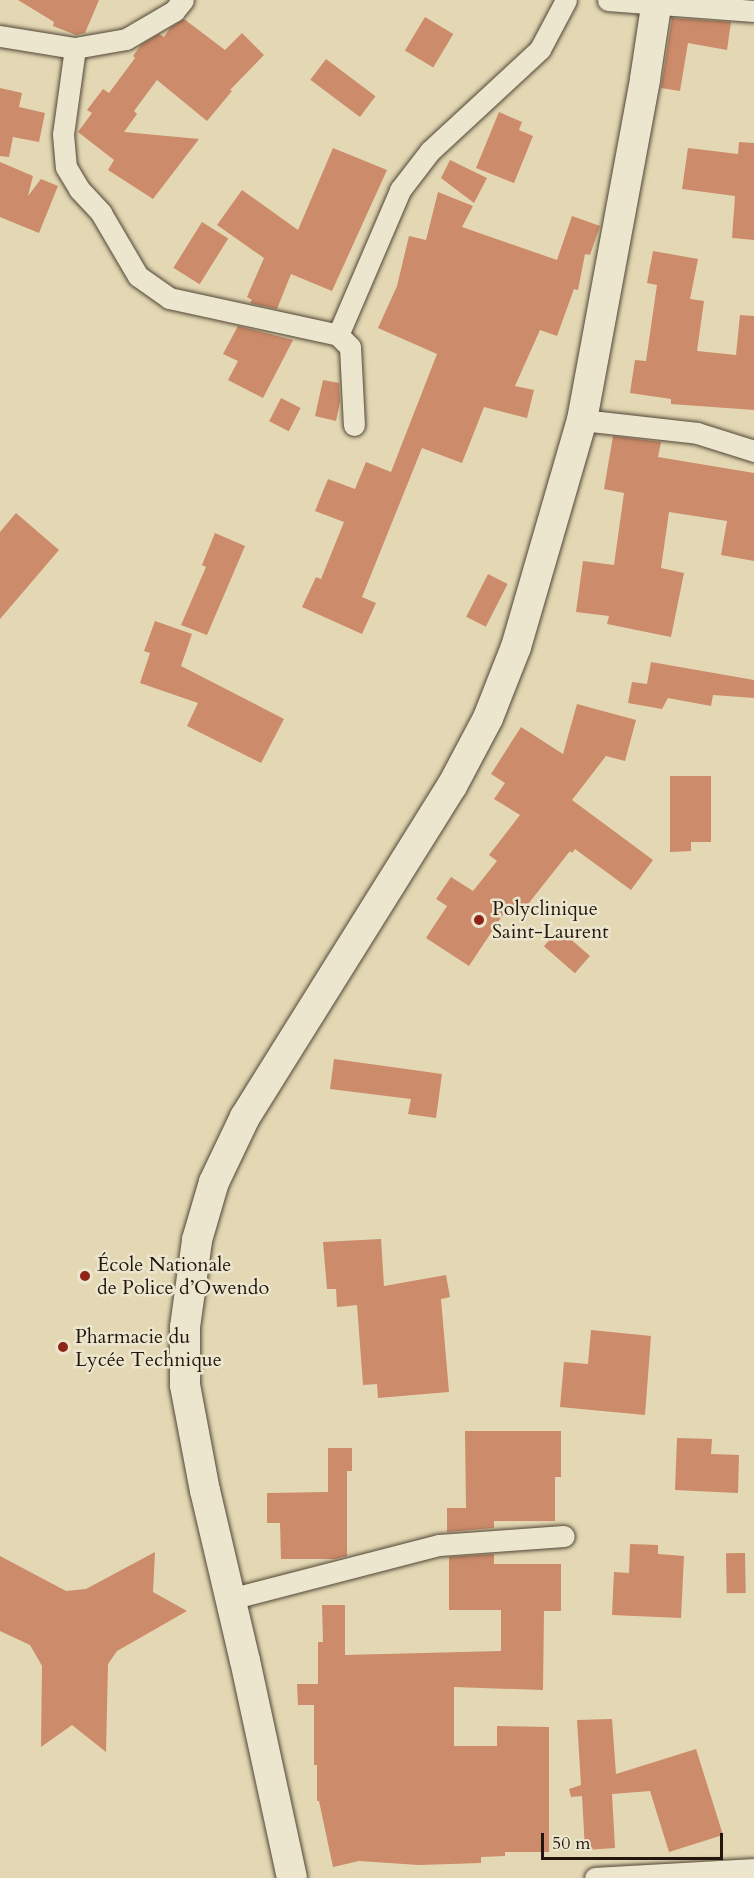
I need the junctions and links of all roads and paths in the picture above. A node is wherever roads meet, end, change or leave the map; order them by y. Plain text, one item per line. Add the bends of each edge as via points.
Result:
1 (183, 0) edge
2 (566, 0) edge
3 (608, 0) edge
4 (657, 2) edge
5 (754, 10) edge
6 (0, 36) edge
7 (75, 48) junction
8 (338, 335) junction
9 (582, 420) junction
10 (354, 425) dead end
11 (754, 451) edge
12 (564, 1536) dead end
13 (230, 1599) junction
14 (754, 1869) edge
15 (292, 1878) edge
16 (595, 1878) edge

1 - 7 street via 174,11 126,39
2 - 8 street via 540,49 430,152 400,190
3 - 4 street
4 - 5 street
4 - 9 street
6 - 7 street
7 - 8 street via 63,134 66,167 101,213 138,276 169,298
8 - 10 street via 350,347
9 - 11 street via 697,434
9 - 13 street via 519,636 488,717 400,872 245,1117 227,1149 204,1211 187,1298 185,1385
12 - 13 street via 439,1545
13 - 15 street
14 - 16 street

